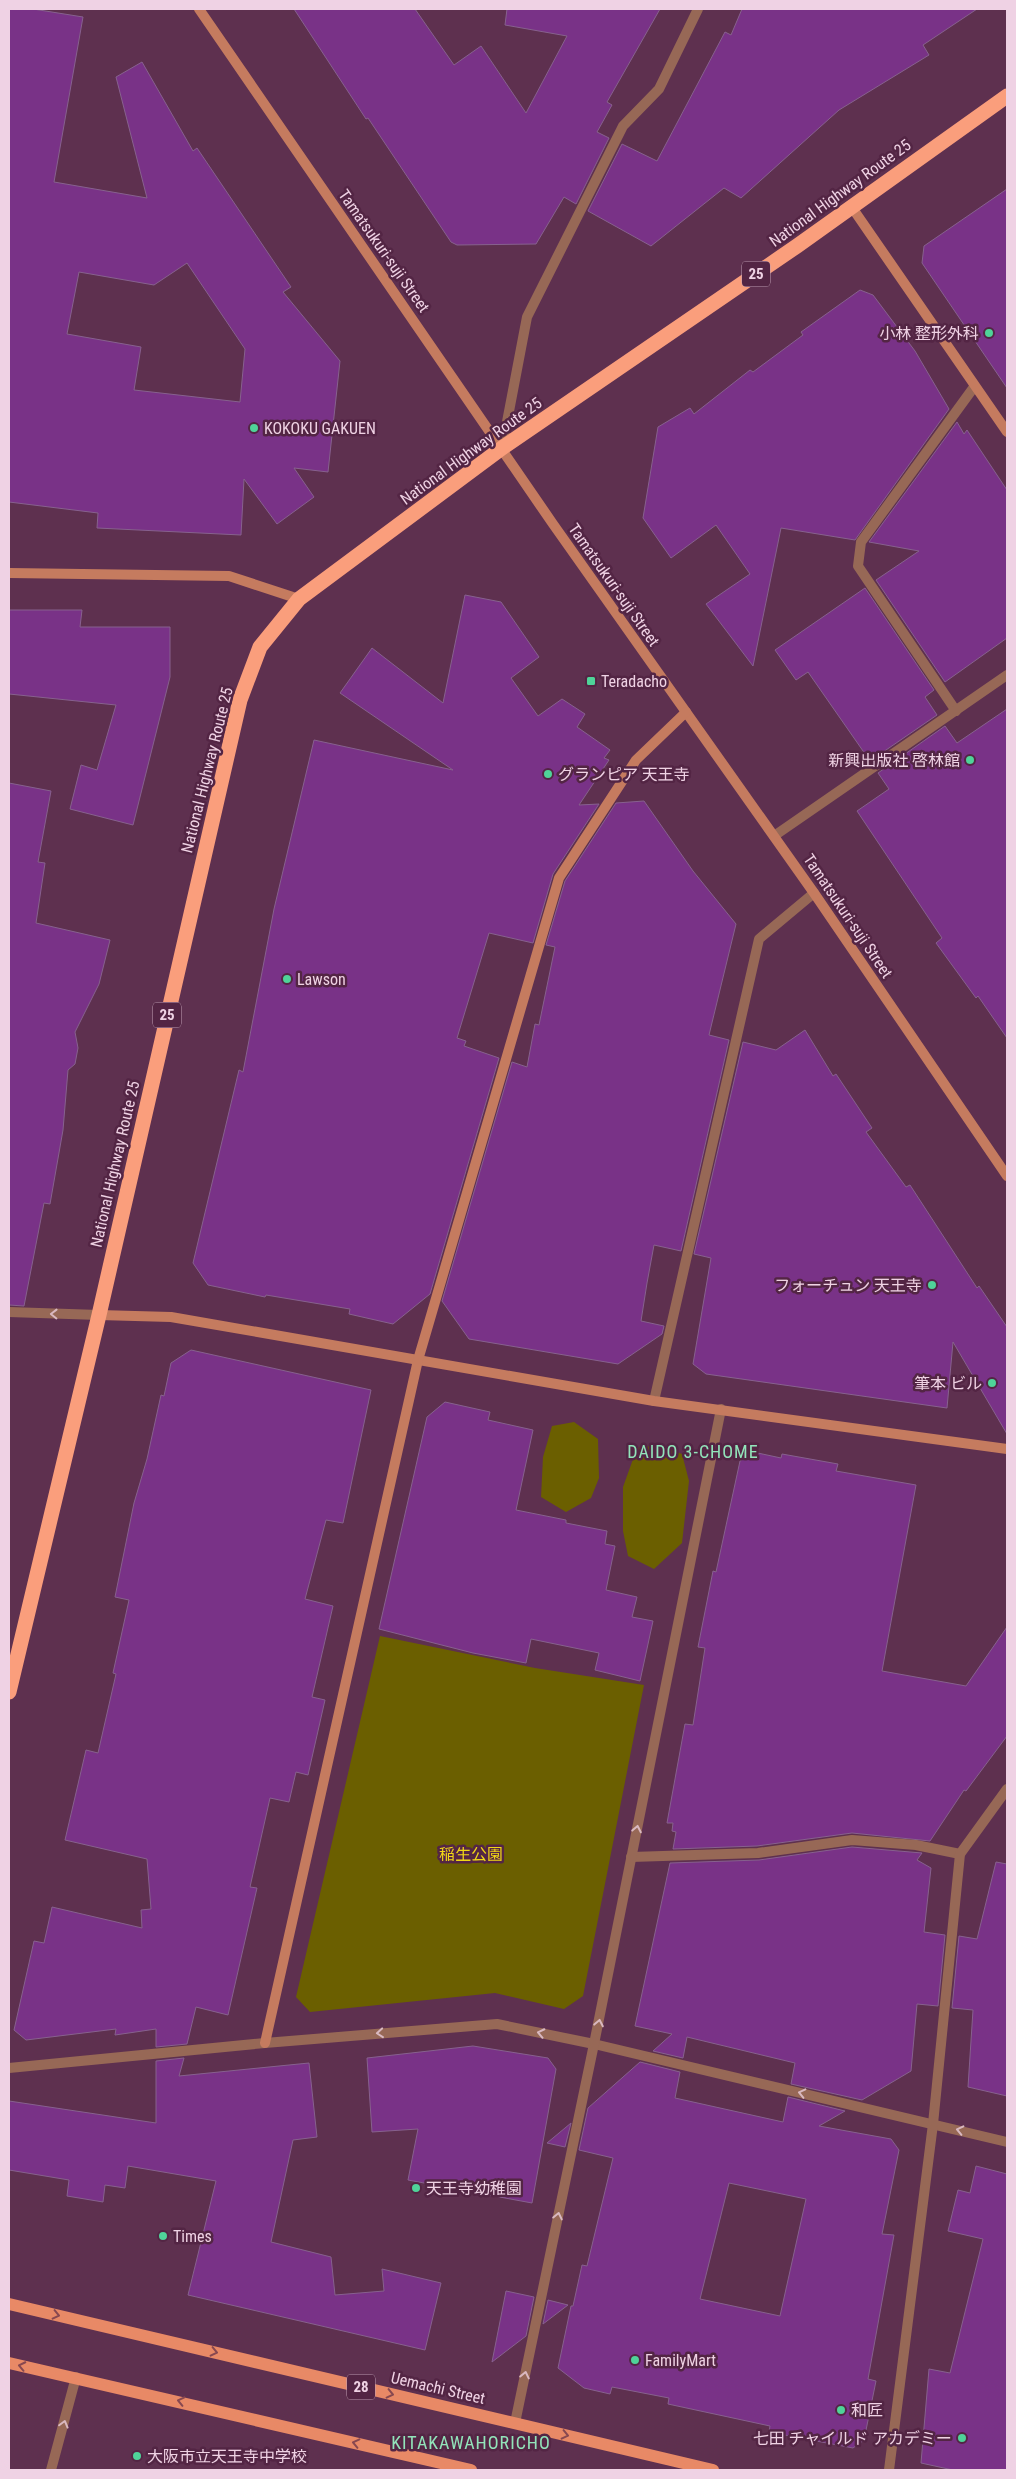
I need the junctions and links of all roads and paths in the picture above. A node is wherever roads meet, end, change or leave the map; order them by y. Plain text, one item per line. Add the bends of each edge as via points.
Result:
1 (199, 9) edge
2 (698, 9) edge
3 (1007, 96) edge
4 (851, 206) junction
5 (974, 387) junction
6 (1007, 432) edge
7 (502, 448) junction
8 (9, 573) edge
9 (299, 599) junction
10 (1007, 675) edge
11 (956, 711) junction
12 (686, 712) junction
13 (774, 836) junction
14 (814, 893) junction
15 (1007, 1176) edge
16 (9, 1312) edge
17 (99, 1315) junction
18 (418, 1360) junction
19 (654, 1401) junction
20 (720, 1409) junction
21 (1007, 1449) edge
22 (9, 1692) edge
23 (1007, 1789) edge
24 (960, 1854) junction
25 (631, 1857) junction
26 (265, 2043) junction
27 (594, 2044) junction
28 (9, 2068) edge
29 (933, 2124) junction
30 (1007, 2142) edge
31 (9, 2304) edge
32 (9, 2363) edge
33 (76, 2377) junction
34 (515, 2423) junction
35 (51, 2470) edge
36 (471, 2470) edge
37 (713, 2470) edge
38 (889, 2470) edge

1 - 7 street, Tamatsukuri-suji Street
2 - 7 street via 659,89 623,126 527,317
3 - 4 highway, National Highway Route 25 / 25
4 - 5 street
4 - 7 highway, National Highway Route 25 / 25 via 798,246
5 - 6 street
5 - 11 street via 861,542 858,566
7 - 9 highway, National Highway Route 25 / 25
7 - 12 street, Tamatsukuri-suji Street
8 - 9 street via 229,576
9 - 17 highway, National Highway Route 25 / 25 via 260,647 240,700
10 - 11 street
11 - 13 street
12 - 13 street, Tamatsukuri-suji Street
12 - 18 street via 636,760 560,878
13 - 14 street, Tamatsukuri-suji Street
14 - 15 street, Tamatsukuri-suji Street
14 - 19 street via 758,939
17 -> 16 street
17 - 18 street via 171,1317
17 - 22 highway, National Highway Route 25 / 25
18 - 19 street
18 - 26 street
19 - 20 street
20 - 21 street
25 -> 20 street
23 - 24 street
24 - 25 street via 916,1845 852,1840 758,1853
24 - 29 street
27 -> 25 street
27 -> 26 street via 497,2024
26 - 28 street
29 -> 27 street
34 -> 27 street
30 -> 29 street
29 - 38 street
31 -> 34 main road, Uemachi Street / 28
33 -> 32 main road
35 -> 33 street
36 -> 33 main road
34 -> 37 main road, Uemachi Street / 28

